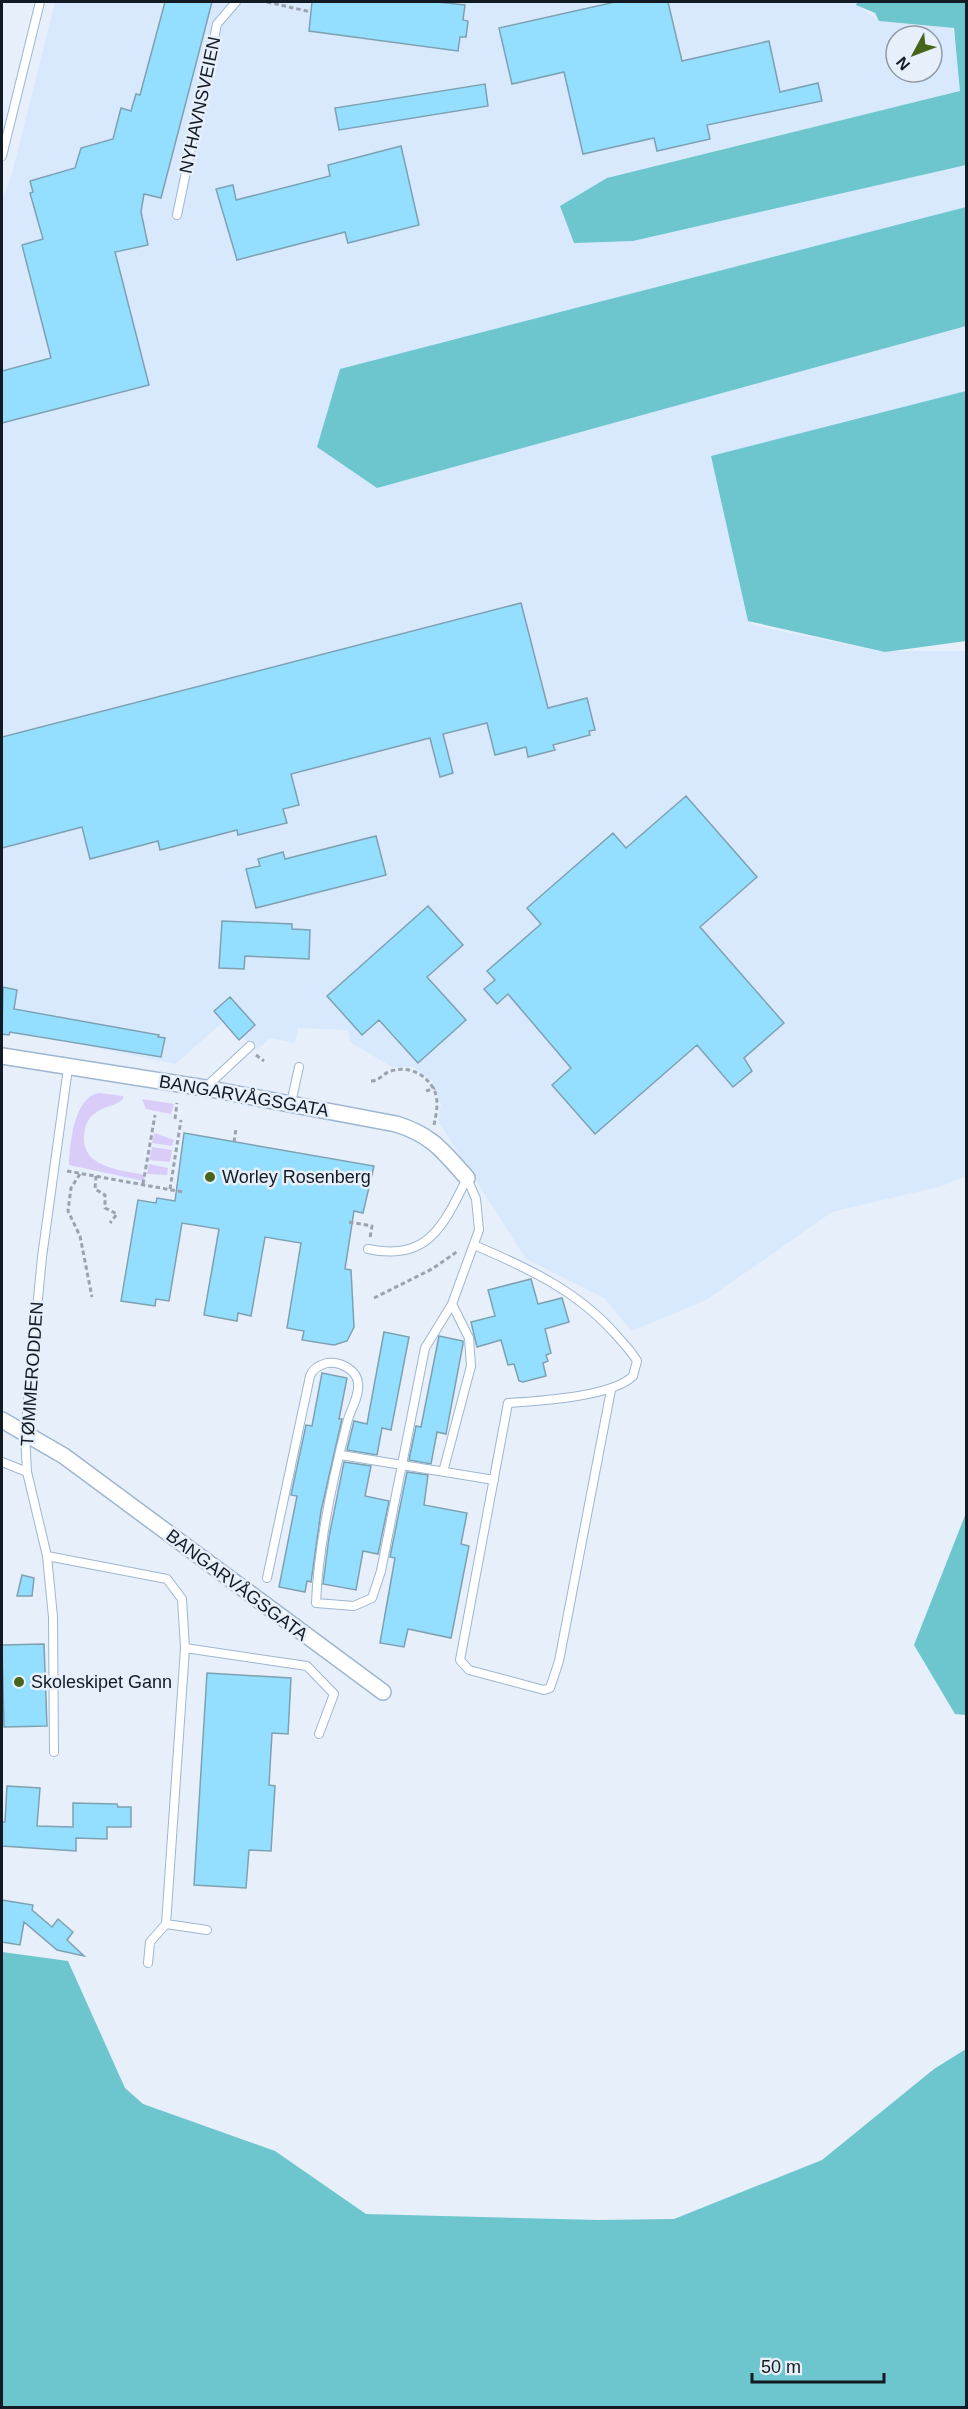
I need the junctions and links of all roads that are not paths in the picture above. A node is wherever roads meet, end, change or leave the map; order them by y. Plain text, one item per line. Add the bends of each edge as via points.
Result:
1 (40, 2) edge
2 (236, 2) edge
3 (2, 156) edge
4 (177, 215) dead end
5 (250, 1046) dead end
6 (2, 1056) edge
7 (299, 1066) dead end
8 (68, 1068) junction
9 (205, 1088) junction
10 (291, 1103) junction
11 (466, 1178) junction
12 (474, 1245) junction
13 (368, 1249) road end
14 (452, 1304) junction
15 (612, 1390) junction
16 (2, 1420) edge
17 (25, 1433) junction
18 (341, 1455) junction
19 (2, 1462) edge
20 (400, 1466) junction
21 (27, 1472) junction
22 (443, 1472) junction
23 (494, 1480) junction
24 (46, 1556) junction
25 (267, 1578) dead end
26 (185, 1647) junction
27 (383, 1692) dead end
28 (319, 1734) dead end
29 (54, 1752) dead end
30 (166, 1924) junction
31 (207, 1930) dead end
32 (148, 1963) dead end

1 - 3 lane
2 - 4 lane, NYHAVNSVEIEN via 217,24
5 - 9 lane
6 - 8 street, BANGARVÅGSGATA
7 - 10 lane
8 - 9 street, BANGARVÅGSGATA
8 - 17 lane, TØMMERODDEN via 42,1257
9 - 10 street, BANGARVÅGSGATA
10 - 11 street, BANGARVÅGSGATA via 418,1131 439,1146
11 - 12 lane via 478,1207
11 - 13 lane via 448,1219 420,1245 403,1252
12 - 14 lane
12 - 15 lane via 536,1272 606,1324 637,1362 633,1376
14 - 20 lane via 425,1348
14 - 22 lane via 469,1338 471,1366
15 - 23 lane via 508,1403
15 - 23 lane via 559,1661 550,1688 480,1674 469,1670 460,1659
16 - 17 street, BANGARVÅGSGATA
17 - 21 lane, TØMMERODDEN
17 - 27 street, BANGARVÅGSGATA via 64,1456
18 - 20 lane
18 - 20 lane via 318,1568 316,1603 354,1606 372,1598 381,1571
18 - 25 lane via 358,1382 350,1368 328,1363 317,1366 310,1376
19 - 21 lane
20 - 22 lane
21 - 24 lane, TØMMERODDEN
22 - 23 lane
24 - 26 lane via 167,1579 182,1599
24 - 29 lane, TØMMERODDEN via 53,1617
26 - 28 lane via 307,1666 334,1694
26 - 30 lane
30 - 31 lane
30 - 32 lane via 150,1942

